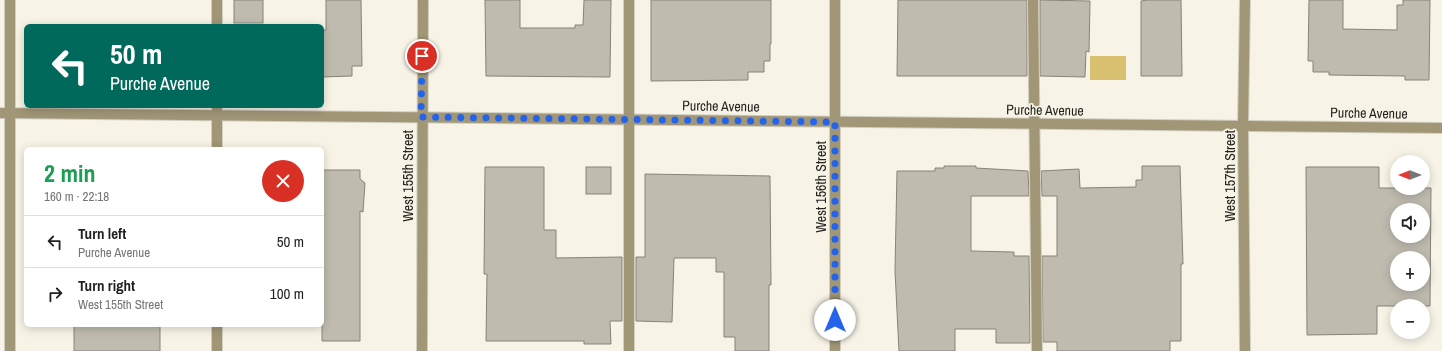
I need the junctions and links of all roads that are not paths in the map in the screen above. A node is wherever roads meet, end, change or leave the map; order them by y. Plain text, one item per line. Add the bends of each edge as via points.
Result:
1 (10, 0) edge
2 (217, 0) edge
3 (423, 0) edge
4 (629, 0) edge
5 (835, 0) edge
6 (1033, 0) edge
7 (1245, 0) edge
8 (217, 24) edge
9 (217, 111) edge
10 (5, 113) edge
11 (421, 117) junction
12 (630, 119) junction
13 (835, 122) junction
14 (1035, 124) junction
15 (1243, 126) junction
16 (1442, 128) edge
17 (217, 147) edge
18 (217, 327) edge
19 (10, 351) edge
20 (217, 351) edge
21 (422, 351) edge
22 (629, 351) edge
23 (835, 351) edge
24 (1037, 351) edge
25 (1245, 351) edge

1 - 10 street
2 - 8 street
3 - 11 street, West 155th Street
4 - 12 street
5 - 13 street, West 156th Street
6 - 14 street
7 - 15 street, West 157th Street
9 - 10 street, Purche Avenue
9 - 11 street, Purche Avenue
9 - 17 street
10 - 19 street
11 - 12 street, Purche Avenue
11 - 21 street, West 155th Street
12 - 13 street, Purche Avenue
12 - 22 street
13 - 14 street, Purche Avenue
13 - 23 street, West 156th Street
14 - 15 street, Purche Avenue
14 - 24 street
15 - 16 street, Purche Avenue
15 - 25 street, West 157th Street
18 - 20 street

